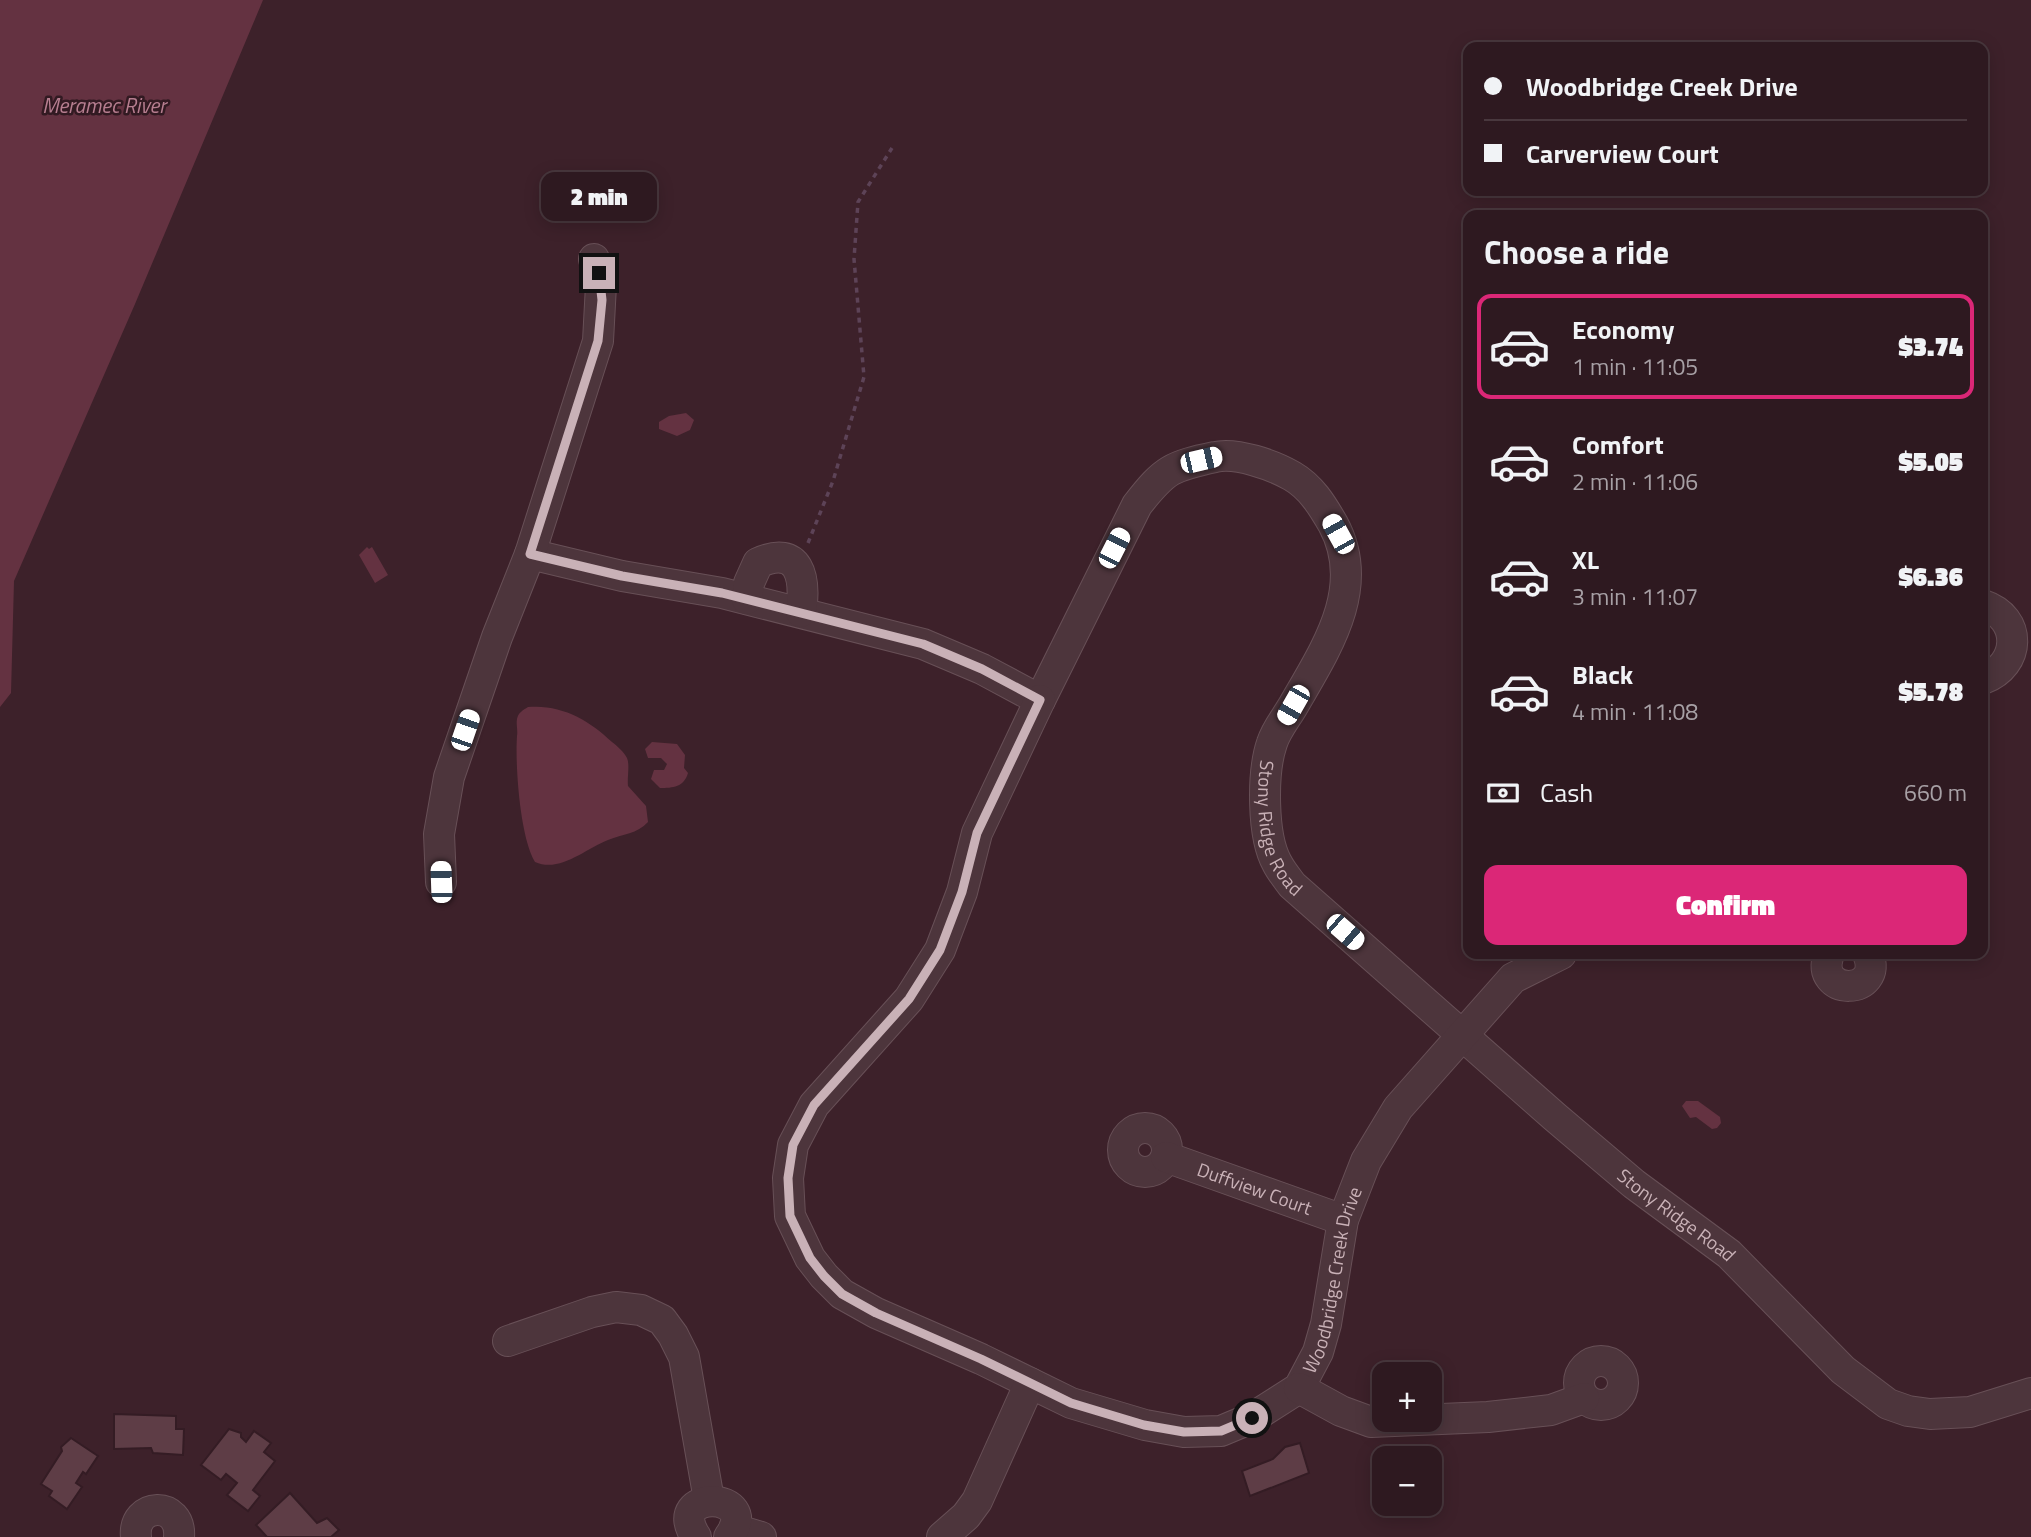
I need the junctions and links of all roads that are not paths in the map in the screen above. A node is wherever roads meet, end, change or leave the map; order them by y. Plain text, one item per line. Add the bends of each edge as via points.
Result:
1 (594, 259) dead end
2 (530, 554) junction
3 (747, 599) junction
4 (1988, 607) edge
5 (801, 612) junction
6 (1988, 677) edge
7 (1040, 700) junction
8 (441, 882) dead end
9 (1550, 959) edge
10 (1828, 959) edge
11 (1869, 959) edge
12 (1462, 1035) junction
13 (1166, 1157) dead end
14 (1343, 1220) junction
15 (508, 1341) dead end
16 (1030, 1383) junction
17 (1298, 1388) junction
18 (2031, 1392) edge
19 (1584, 1398) dead end
20 (709, 1500) junction
21 (742, 1534) edge
22 (136, 1537) edge
23 (179, 1537) edge
24 (696, 1537) edge
25 (942, 1537) edge

1 - 2 street via 601,285 598,341
2 - 3 street
2 - 8 street via 449,777 439,834
3 - 5 street
3 - 5 street via 758,563 773,556 789,559 803,584
4 - 6 street via 2005,620 2012,643 2004,666
5 - 7 street via 923,644
7 - 12 street, Stony Ridge Road via 1137,505 1157,479 1181,464 1221,455 1257,461 1298,480 1313,493 1338,534 1347,574 1341,613 1332,634 1272,742 1264,803 1276,862 1292,885
7 - 16 street, Woodbridge Creek Drive via 977,833 940,950 909,999 814,1105 793,1145 788,1178 790,1216 810,1258 842,1294
9 - 12 street, Woodbridge Creek Drive via 1513,978
10 - 11 street via 1831,978 1851,987 1869,974
12 - 14 street, Woodbridge Creek Drive via 1398,1108 1366,1161
12 - 18 street, Stony Ridge Road via 1634,1184 1729,1254 1843,1370 1888,1404 1930,1414 1970,1412
13 - 14 street, Duffview Court
14 - 17 street, Woodbridge Creek Drive via 1318,1352
15 - 20 street via 616,1307 641,1310 662,1320 684,1357
16 - 17 street, Woodbridge Creek Drive via 1071,1403 1184,1432 1221,1431 1252,1418
16 - 25 street via 977,1501
17 - 19 street via 1371,1422 1501,1416 1551,1410
20 - 21 street via 721,1501 732,1511
20 - 24 street via 692,1515
22 - 23 street via 140,1518 159,1510 177,1520

